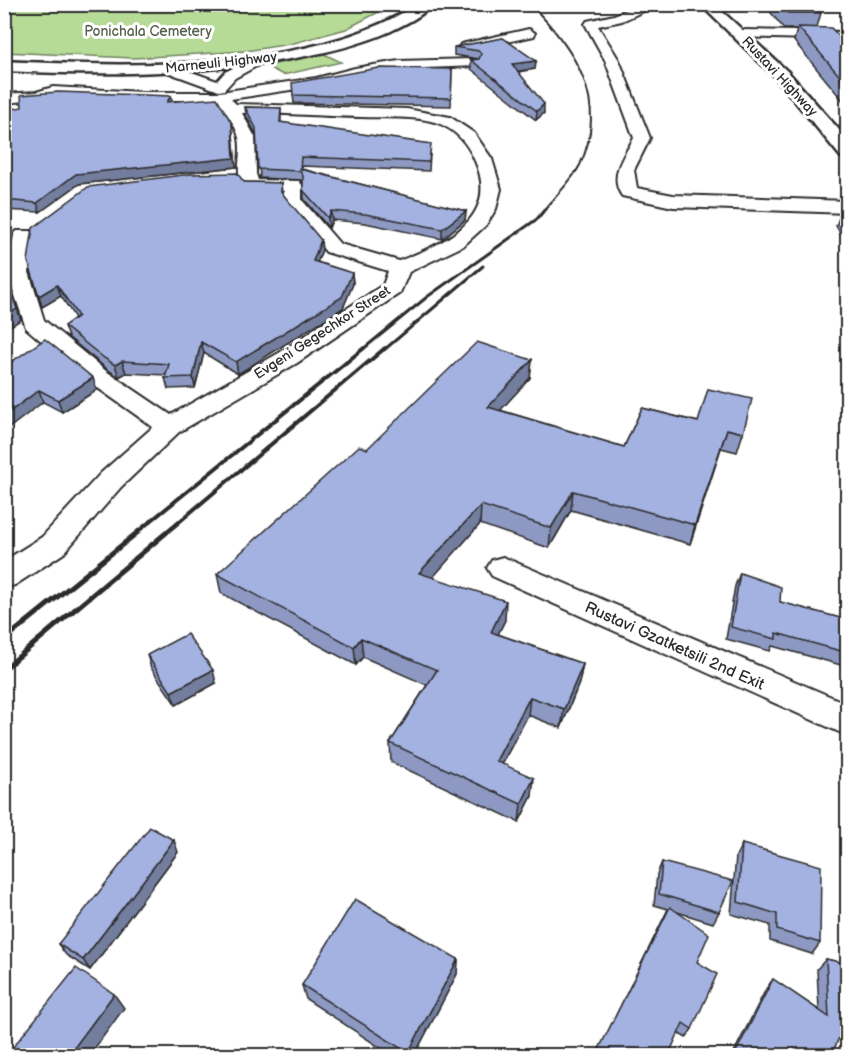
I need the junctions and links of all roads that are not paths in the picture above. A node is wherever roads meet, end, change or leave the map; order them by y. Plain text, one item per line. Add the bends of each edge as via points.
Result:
1 (399, 4) edge
2 (428, 4) edge
3 (654, 4) edge
4 (706, 4) edge
5 (529, 33) dead end
6 (742, 34) junction
7 (848, 36) edge
8 (257, 60) junction
9 (6, 63) edge
10 (449, 63) junction
11 (471, 63) edge
12 (172, 69) junction
13 (53, 91) junction
14 (224, 97) junction
15 (4, 99) edge
16 (848, 153) edge
17 (247, 174) junction
18 (226, 175) edge
19 (848, 207) edge
20 (24, 230) edge
21 (400, 268) junction
22 (170, 426) junction
23 (503, 568) dead end
24 (4, 577) edge
25 (848, 722) edge

1 - 9 highway, Marneuli Highway via 343,33 243,53
2 - 8 highway, Marneuli Highway via 405,21 352,41
3 - 19 street via 591,24 612,60 642,138 625,170 628,192 673,201
4 - 6 highway, Rustavi Highway
5 - 10 street via 445,51
6 - 7 street
6 - 16 highway, Rustavi Highway
8 - 12 highway, Marneuli Highway
8 - 14 street via 230,75
9 - 12 highway, Marneuli Highway
9 - 13 street via 22,81
10 - 11 street
10 - 14 street via 399,65
12 - 14 street, Evgeni Gegechkor Street
13 - 14 street, Evgeni Gegechkor Street
13 - 15 street, Evgeni Gegechkor Street
14 - 17 street via 247,137
14 - 21 street, Evgeni Gegechkor Street via 438,118 457,126 480,152 488,170 492,192 484,214 441,252
17 - 18 street
17 - 21 street via 251,186 293,185 293,201 333,248
20 - 22 street via 18,272 34,323 97,376
21 - 22 street, Evgeni Gegechkor Street via 392,288 288,358
22 - 24 street, Evgeni Gegechkor Street via 111,480 53,545
23 - 25 street, Rustavi Gzatketsili 2nd Exit

